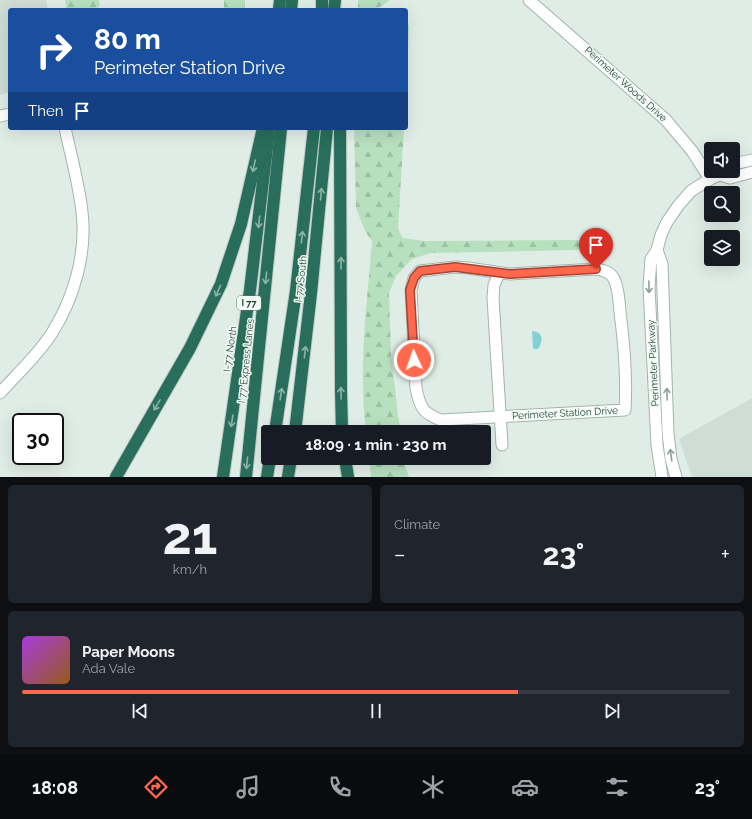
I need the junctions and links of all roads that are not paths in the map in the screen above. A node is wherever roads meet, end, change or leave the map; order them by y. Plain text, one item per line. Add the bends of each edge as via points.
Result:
1 (529, 0) edge
2 (65, 130) edge
3 (263, 130) edge
4 (269, 130) edge
5 (281, 130) edge
6 (314, 130) edge
7 (327, 130) edge
8 (340, 130) edge
9 (752, 160) edge
10 (704, 162) edge
11 (740, 163) edge
12 (752, 172) edge
13 (740, 175) edge
14 (713, 178) edge
15 (657, 250) junction
16 (499, 273) junction
17 (0, 393) edge
18 (500, 417) junction
19 (275, 425) edge
20 (296, 425) edge
21 (342, 425) edge
22 (502, 445) dead end
23 (269, 465) edge
24 (290, 465) edge
25 (346, 465) edge
26 (116, 477) edge
27 (223, 477) edge
28 (246, 477) edge
29 (267, 477) edge
30 (288, 477) edge
31 (348, 477) edge
32 (662, 477) edge
33 (676, 477) edge

1 - 10 street, Perimeter Woods Drive via 666,120
2 - 17 street via 82,211 83,234 77,277 52,334
3 -> 26 highway via 241,224 221,284 190,348
4 -> 27 highway, I-77 North / I 77 via 249,298
5 -> 28 highway, I 77 Express Lanes / I 77
19 -> 6 highway via 296,291
20 -> 7 highway, I-77 South
21 -> 8 highway
9 - 11 street
12 - 13 street
14 - 15 street, Perimeter Parkway via 691,191 678,206 667,222
15 -> 32 street, Perimeter Parkway via 651,259 649,286 657,439
33 -> 15 street, Perimeter Parkway via 668,433 662,264
16 - 18 street via 493,298
16 - 18 street, Perimeter Station Drive via 455,267 420,271 414,278 410,290 416,388 422,409 430,416 441,420
16 - 18 street, Perimeter Station Drive via 596,269 607,272 614,278 622,323 626,396 625,410
18 - 22 street
23 - 29 highway
24 - 30 highway
25 - 31 highway

